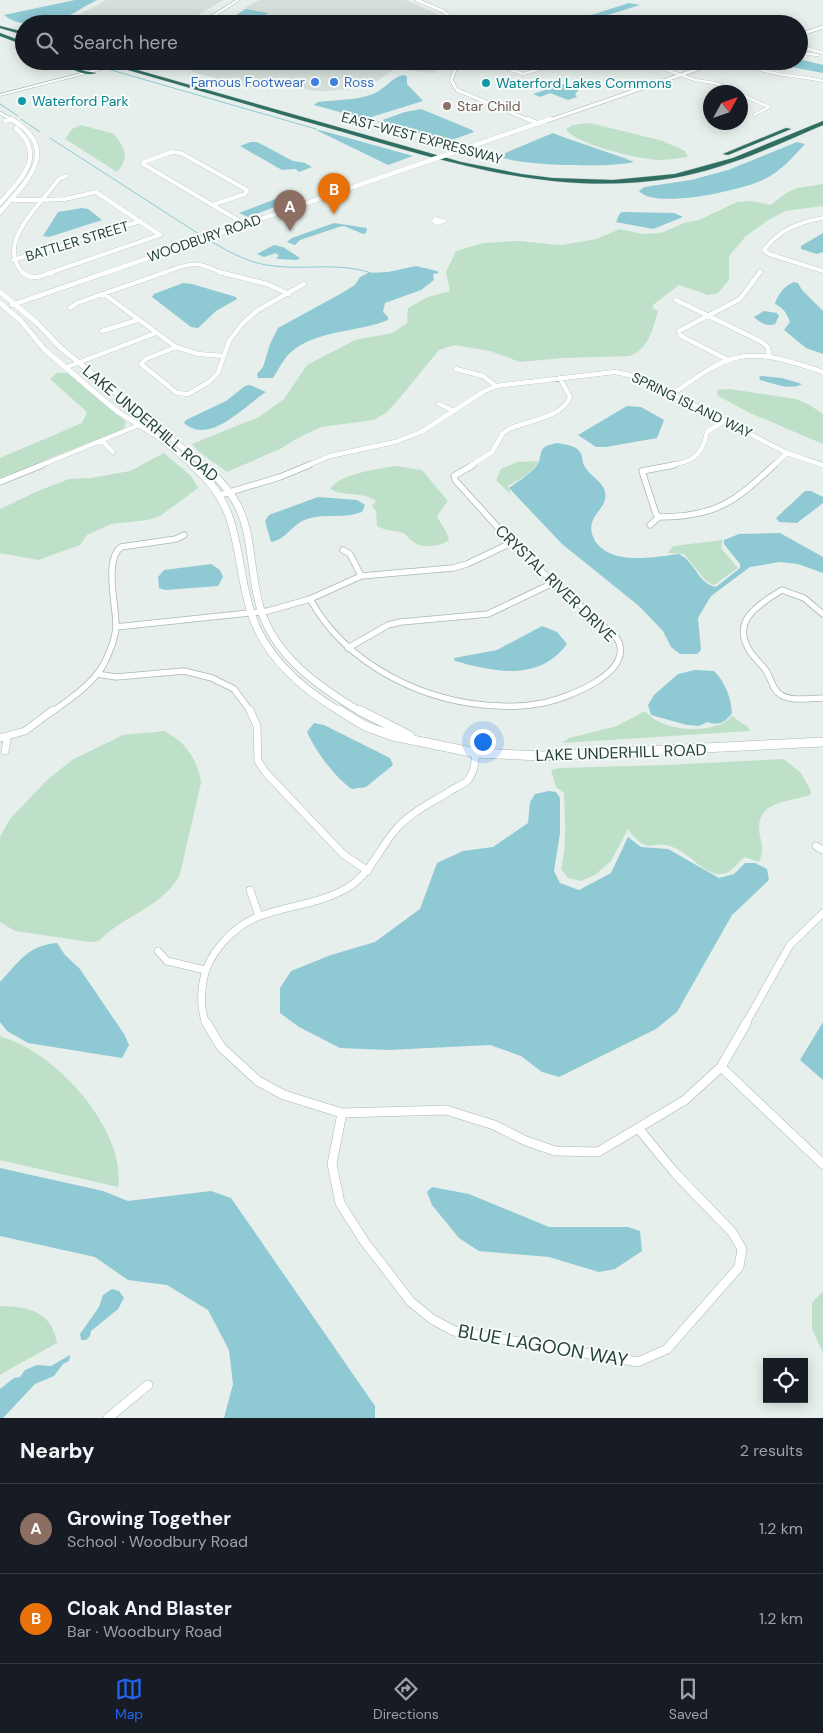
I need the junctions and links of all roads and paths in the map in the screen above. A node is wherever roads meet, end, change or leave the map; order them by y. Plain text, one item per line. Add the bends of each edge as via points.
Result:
1 (416, 0) edge
2 (422, 0) edge
3 (240, 1) edge
4 (448, 12) junction
5 (219, 15) edge
6 (219, 15) edge
7 (451, 15) edge
8 (453, 15) edge
9 (0, 26) edge
10 (823, 28) edge
11 (15, 30) edge
12 (0, 33) edge
13 (808, 33) edge
14 (15, 36) edge
15 (15, 40) edge
16 (808, 49) edge
17 (808, 53) edge
18 (823, 55) edge
19 (79, 70) edge
20 (92, 70) edge
21 (105, 70) edge
22 (145, 70) edge
23 (157, 70) edge
24 (455, 70) edge
25 (511, 70) edge
26 (535, 70) edge
27 (670, 70) edge
28 (694, 70) edge
29 (766, 70) edge
30 (83, 72) junction
31 (93, 73) junction
32 (682, 74) junction
33 (823, 81) edge
34 (720, 85) edge
35 (0, 93) edge
36 (748, 97) edge
37 (0, 113) edge
38 (754, 115) dead end
39 (0, 118) edge
40 (11, 120) junction
41 (5, 121) junction
42 (823, 123) edge
43 (539, 124) junction
44 (798, 125) dead end
45 (716, 158) dead end
46 (699, 163) dead end
47 (683, 166) dead end
48 (673, 168) dead end
49 (66, 176) dead end
50 (1, 200) edge
51 (10, 200) junction
52 (42, 200) junction
53 (212, 205) junction
54 (0, 212) edge
55 (823, 218) edge
56 (141, 221) junction
57 (242, 225) junction
58 (12, 260) junction
59 (823, 271) edge
60 (760, 272) dead end
61 (304, 284) dead end
62 (0, 292) edge
63 (104, 294) junction
64 (289, 294) junction
65 (676, 300) dead end
66 (15, 304) junction
67 (1, 306) edge
68 (70, 308) dead end
69 (707, 316) junction
70 (138, 320) junction
71 (102, 331) dead end
72 (156, 333) junction
73 (176, 347) junction
74 (224, 356) junction
75 (769, 356) junction
76 (728, 360) junction
77 (79, 363) junction
78 (67, 368) junction
79 (456, 369) dead end
80 (823, 372) edge
81 (560, 378) junction
82 (496, 386) junction
83 (672, 394) junction
84 (439, 404) dead end
85 (454, 411) junction
86 (149, 421) junction
87 (724, 421) junction
88 (138, 426) junction
89 (102, 441) junction
90 (113, 452) dead end
91 (787, 453) junction
92 (823, 465) edge
93 (0, 482) edge
94 (230, 493) junction
95 (220, 495) junction
96 (659, 517) junction
97 (650, 524) dead end
98 (184, 535) dead end
99 (511, 543) junction
100 (343, 550) dead end
101 (361, 576) junction
102 (553, 583) junction
103 (310, 599) junction
104 (262, 612) junction
105 (251, 613) junction
106 (823, 614) edge
107 (116, 627) junction
108 (348, 648) junction
109 (97, 674) junction
110 (823, 698) edge
111 (8, 736) junction
112 (0, 738) edge
113 (420, 741) junction
114 (823, 742) edge
115 (5, 751) dead end
116 (476, 753) junction
117 (368, 871) junction
118 (250, 890) dead end
119 (823, 913) edge
120 (259, 916) junction
121 (158, 951) dead end
122 (205, 970) junction
123 (721, 1067) junction
124 (342, 1113) junction
125 (638, 1128) junction
126 (823, 1164) edge
127 (148, 1386) dead end
128 (108, 1418) edge

1 - 4 street
2 - 4 street
3 - 5 main road
3 - 6 main road
4 - 7 street
4 - 8 street
9 - 11 highway
10 - 13 street
12 - 14 highway
12 - 15 highway
16 - 18 street
17 - 18 street
19 - 30 highway
20 - 30 main road
21 - 31 main road
22 - 42 highway, EAST-WEST EXPRESSWAY via 460,164 550,180 618,181 691,172 738,158
23 - 48 highway, EAST-WEST EXPRESSWAY via 501,167 588,175
24 - 43 street via 451,80 457,90
25 - 26 street via 522,74
27 - 32 street
28 - 32 street, WOODBURY ROAD
29 - 33 street
30 - 31 highway
30 - 35 main road
31 - 35 main road
32 - 34 street
32 - 43 street, WOODBURY ROAD
36 - 38 street via 769,107
37 - 40 street
39 - 41 street
40 - 41 street
40 - 51 street via 33,137 39,153 33,172
41 - 50 street via 23,134 32,154 26,172
43 - 57 street, WOODBURY ROAD, bridge
44 - 45 highway
46 - 47 highway
49 - 52 street
50 - 51 street
51 - 52 street
51 - 54 street
52 - 56 street via 96,192
52 - 58 street via 14,239
53 - 53 street via 245,194 247,190 181,153 172,152 144,162
53 - 57 street
55 - 59 street via 786,228 764,250
56 - 58 street, BATTLER STREET
56 - 58 street via 160,235 35,278 26,276
57 - 66 street, WOODBURY ROAD
60 - 69 street via 741,298
61 - 64 street
62 - 66 street, LAKE UNDERHILL ROAD
63 - 64 street via 197,263
63 - 68 street
63 - 70 street
64 - 74 street via 244,321 231,338
65 - 69 street
66 - 67 street, WOODBURY ROAD
66 - 77 street, LAKE UNDERHILL ROAD
67 - 78 street, LAKE UNDERHILL ROAD via 21,321 44,349
69 - 75 street via 760,341 768,347
69 - 76 street via 679,331 681,336
70 - 71 street
70 - 72 street
72 - 73 street
72 - 77 street
73 - 74 street via 198,354
73 - 74 street via 141,364 179,394 190,393 209,382 219,370
75 - 76 street
75 - 80 street
76 - 83 street
77 - 78 street
77 - 86 street, LAKE UNDERHILL ROAD
78 - 88 street, LAKE UNDERHILL ROAD
79 - 82 street via 479,374
81 - 82 street, SPRING ISLAND WAY
81 - 83 street, SPRING ISLAND WAY via 628,373
81 - 99 street, CRYSTAL RIVER DRIVE via 570,398 567,405 500,435 497,445 484,459 454,476
82 - 85 street, SPRING ISLAND WAY
83 - 87 street, SPRING ISLAND WAY
84 - 85 street
85 - 94 street, SPRING ISLAND WAY via 421,432 395,442 330,456 303,469
86 - 88 street
86 - 94 street, LAKE UNDERHILL ROAD via 207,467
87 - 91 street, SPRING ISLAND WAY
87 - 96 street via 707,432 703,449 696,456 684,463 642,471
88 - 89 street
88 - 95 street, LAKE UNDERHILL ROAD via 158,437 197,469
89 - 90 street
89 - 93 street
91 - 92 street, SPRING ISLAND WAY
91 - 96 street via 745,491 717,508 698,515
94 - 95 street, SPRING ISLAND WAY
94 - 104 street, LAKE UNDERHILL ROAD via 245,527
95 - 105 street, LAKE UNDERHILL ROAD via 232,520
96 - 97 street
98 - 107 street via 116,550 112,566
99 - 101 street via 453,568
99 - 102 street, CRYSTAL RIVER DRIVE
100 - 101 street via 350,554
101 - 103 street
102 - 108 street via 488,614 388,625
102 - 108 street, CRYSTAL RIVER DRIVE via 612,632 621,646 616,669 551,702 504,706 451,699 393,678
103 - 104 street
103 - 108 street, CRYSTAL RIVER DRIVE via 326,625
104 - 105 street
104 - 113 street, LAKE UNDERHILL ROAD via 288,655 326,690 350,707
105 - 107 street
105 - 113 street, LAKE UNDERHILL ROAD via 264,643 313,695 365,726
106 - 110 street via 798,595 782,590 754,608 742,633 748,648 780,694 788,698
107 - 109 street via 108,656
109 - 111 street via 76,694 25,731
109 - 117 street via 116,677 184,672 212,678 234,689 249,707 257,726 258,761 266,773 343,854
111 - 112 street
111 - 115 street
113 - 116 street, LAKE UNDERHILL ROAD
114 - 116 street, LAKE UNDERHILL ROAD via 541,756
116 - 117 street via 474,768 467,781 410,816 397,828
117 - 120 street via 330,897
118 - 120 street
119 - 123 street via 790,945
120 - 122 street via 221,944
121 - 122 street via 167,961
122 - 124 street via 202,990 204,1018 221,1047 258,1081 284,1095
123 - 125 street via 685,1100
123 - 126 street
124 - 125 street via 446,1110 494,1125 555,1151 598,1152
124 - 125 street, BLUE LAGOON WAY via 332,1164 340,1203 364,1241 411,1302 454,1331 638,1362 667,1349 739,1267 742,1249 732,1232 675,1173
127 - 128 street

